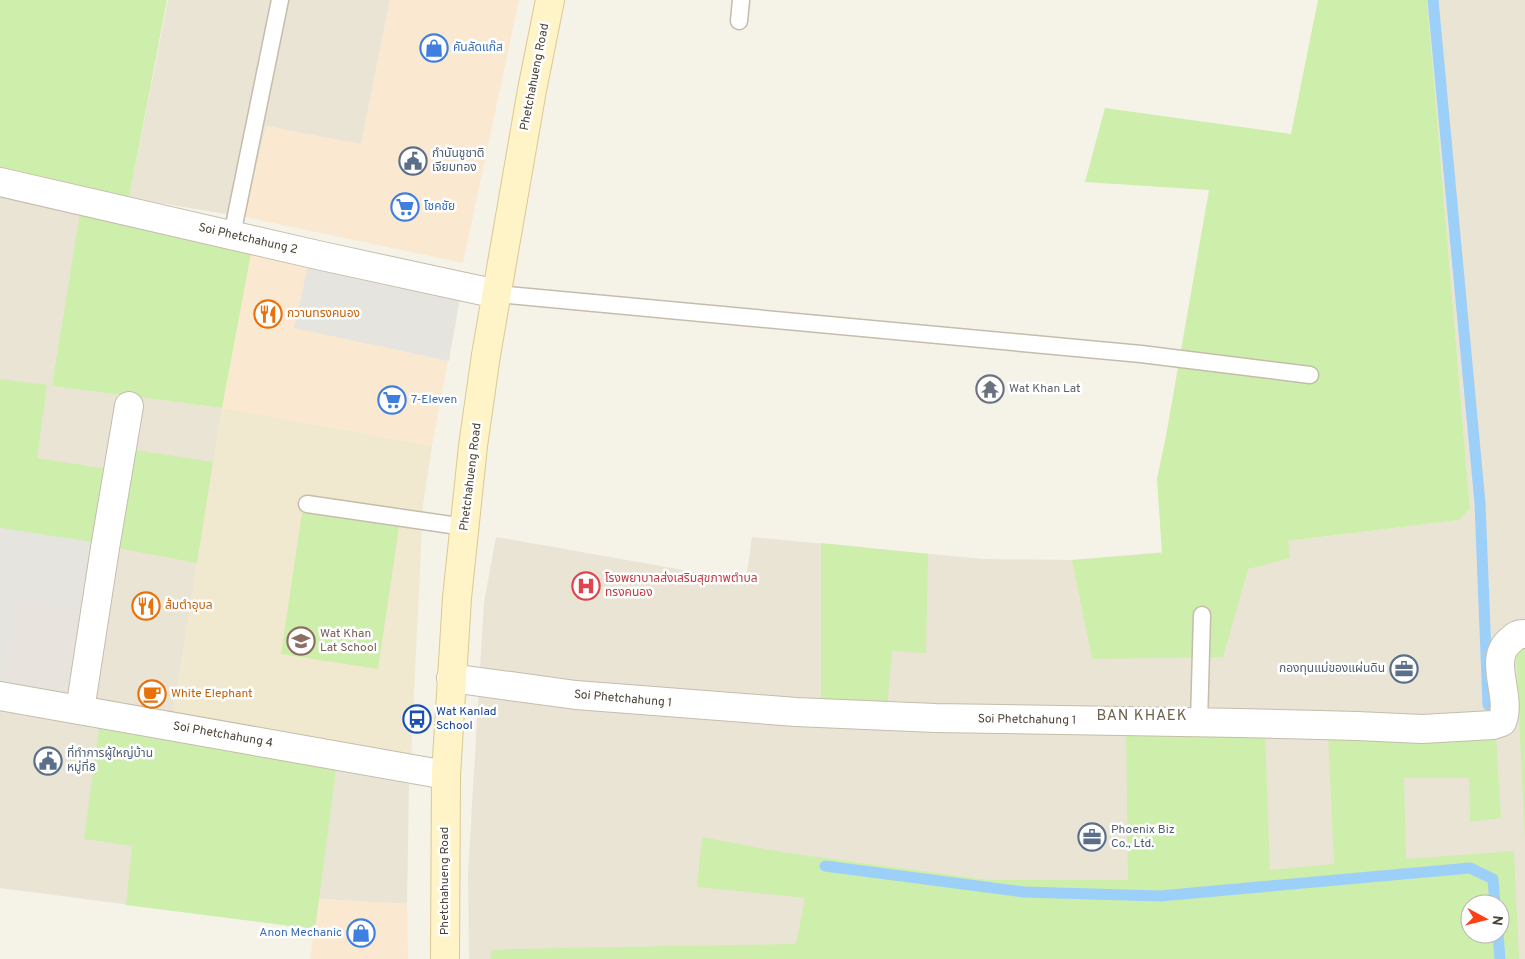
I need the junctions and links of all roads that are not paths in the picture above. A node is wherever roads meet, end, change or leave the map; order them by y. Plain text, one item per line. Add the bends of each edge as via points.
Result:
1 (280, 0) edge
2 (550, 0) edge
3 (741, 0) edge
4 (739, 21) dead end
5 (0, 182) edge
6 (232, 235) junction
7 (497, 294) junction
8 (1310, 375) dead end
9 (129, 406) dead end
10 (307, 504) dead end
11 (465, 527) junction
12 (1202, 615) dead end
13 (1525, 634) edge
14 (451, 678) junction
15 (0, 696) edge
16 (80, 710) junction
17 (1199, 723) junction
18 (446, 774) junction
19 (445, 959) edge

1 - 6 lane
2 - 7 main road, Phetchahueng Road
3 - 4 lane
5 - 6 street, Soi Phetchahung 2
6 - 7 street, Soi Phetchahung 2
7 - 8 lane via 1141,354
7 - 11 main road, Phetchahueng Road via 473,446
9 - 16 street
10 - 11 lane
11 - 14 main road, Phetchahueng Road
12 - 17 lane
13 - 17 street, Soi Phetchahung 1 via 1518,634 1505,645 1500,659 1505,713 1502,722 1494,725 1422,729
14 - 17 street, Soi Phetchahung 1 via 576,695 796,712
14 - 18 main road, Phetchahueng Road
15 - 16 street, Soi Phetchahung 4
16 - 18 street, Soi Phetchahung 4
18 - 19 main road, Phetchahueng Road

